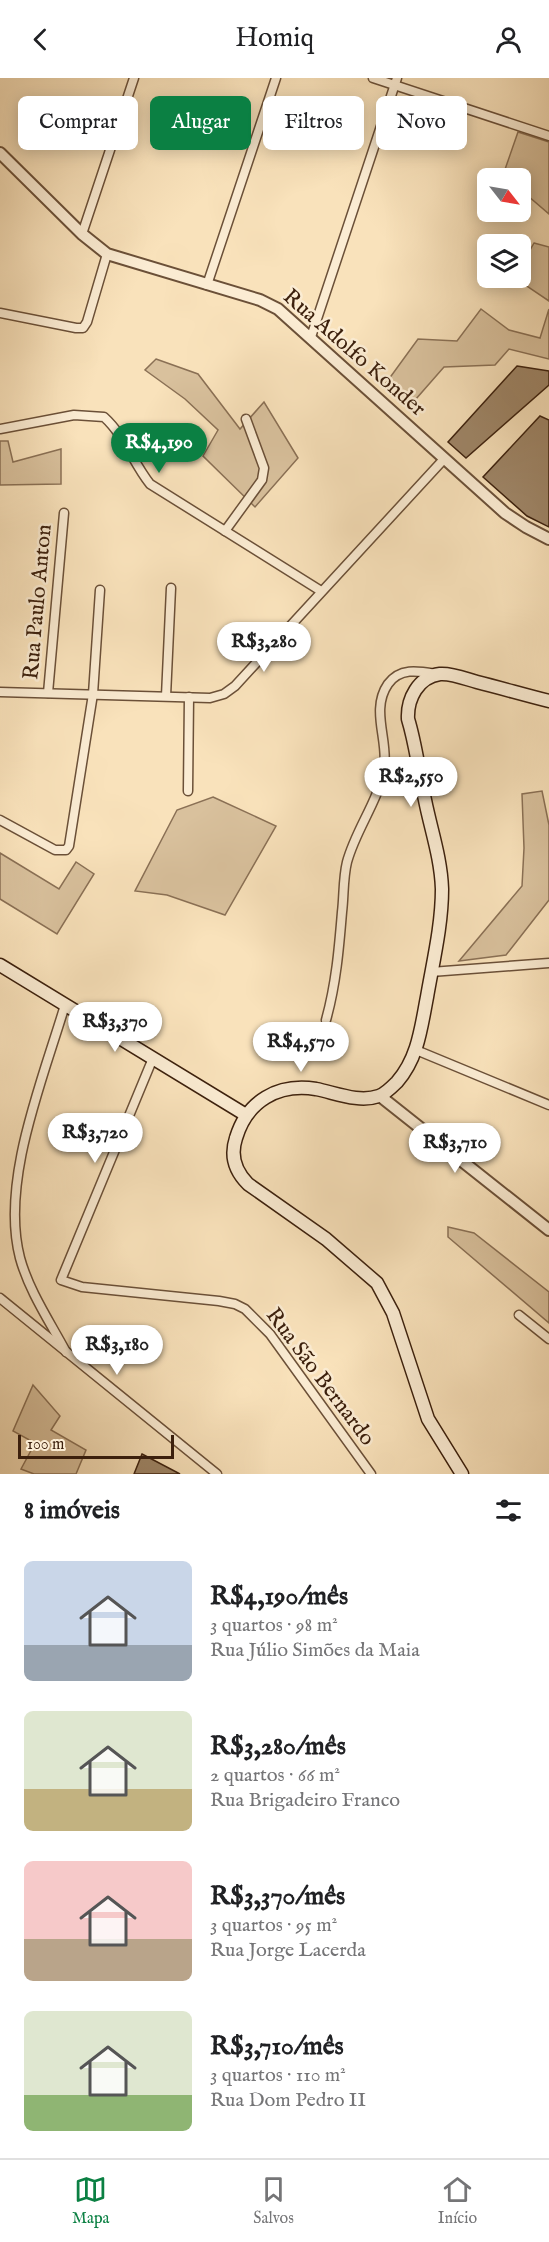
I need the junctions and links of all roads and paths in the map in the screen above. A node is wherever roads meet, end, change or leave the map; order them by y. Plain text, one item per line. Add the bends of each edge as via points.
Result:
1 (134, 78) edge
2 (276, 78) edge
3 (373, 78) edge
4 (395, 81) edge
5 (549, 136) edge
6 (0, 153) edge
7 (82, 234) junction
8 (107, 255) junction
9 (207, 285) junction
10 (0, 313) edge
11 (311, 337) junction
12 (246, 419) dead end
13 (0, 429) edge
14 (444, 459) junction
15 (64, 513) dead end
16 (225, 531) junction
17 (549, 539) edge
18 (171, 588) dead end
19 (100, 590) dead end
20 (321, 591) junction
21 (441, 674) junction
22 (0, 692) edge
23 (48, 693) junction
24 (93, 694) junction
25 (166, 696) junction
26 (189, 697) junction
27 (549, 701) edge
28 (188, 791) dead end
29 (0, 820) edge
30 (549, 963) edge
31 (0, 965) edge
32 (431, 972) junction
33 (65, 1005) junction
34 (326, 1020) dead end
35 (416, 1050) junction
36 (153, 1058) junction
37 (380, 1096) junction
38 (549, 1105) edge
39 (246, 1115) junction
40 (549, 1230) edge
41 (0, 1300) edge
42 (519, 1315) dead end
43 (549, 1339) edge
44 (66, 1352) junction
45 (217, 1474) edge
46 (370, 1474) edge
47 (462, 1474) edge

1 - 7 street
2 - 9 street
3 - 4 street
4 - 5 street
4 - 11 street
6 - 7 street, Rua Adolfo Konder
7 - 8 street, Rua Adolfo Konder
8 - 9 street, Rua Adolfo Konder
8 - 10 street via 83,327
9 - 11 street, Rua Adolfo Konder via 269,304
11 - 14 street, Rua Adolfo Konder
12 - 16 street via 264,468 262,480
13 - 16 street via 74,415 104,417 122,436 150,484
14 - 17 street, Rua Adolfo Konder via 511,517
14 - 20 street
15 - 23 street, Rua Paulo Anton
16 - 20 street
18 - 25 street
19 - 24 street
20 - 26 street via 229,691 210,698
21 - 27 main road
21 - 32 main road via 430,677 414,691 408,710 440,867 441,907
21 - 34 street via 403,672 391,680 381,697 384,765 379,789 348,861 336,983
22 - 23 street
23 - 24 street
24 - 25 street
24 - 29 street via 69,846 66,850 55,850
25 - 26 street
26 - 28 street
30 - 32 street
31 - 33 main road
32 - 35 main road
33 - 36 main road
33 - 44 street via 21,1155 15,1214 26,1274
35 - 37 main road via 396,1082
35 - 38 street
36 - 39 main road
36 - 46 street, Rua São Bernardo via 61,1280 82,1287 219,1301 245,1309 270,1334
37 - 39 main road via 366,1098 316,1089 288,1089 258,1101
37 - 40 street
39 - 47 main road via 233,1153 240,1176 326,1239 377,1283 393,1313 428,1419
41 - 44 street
42 - 43 street
44 - 45 street

